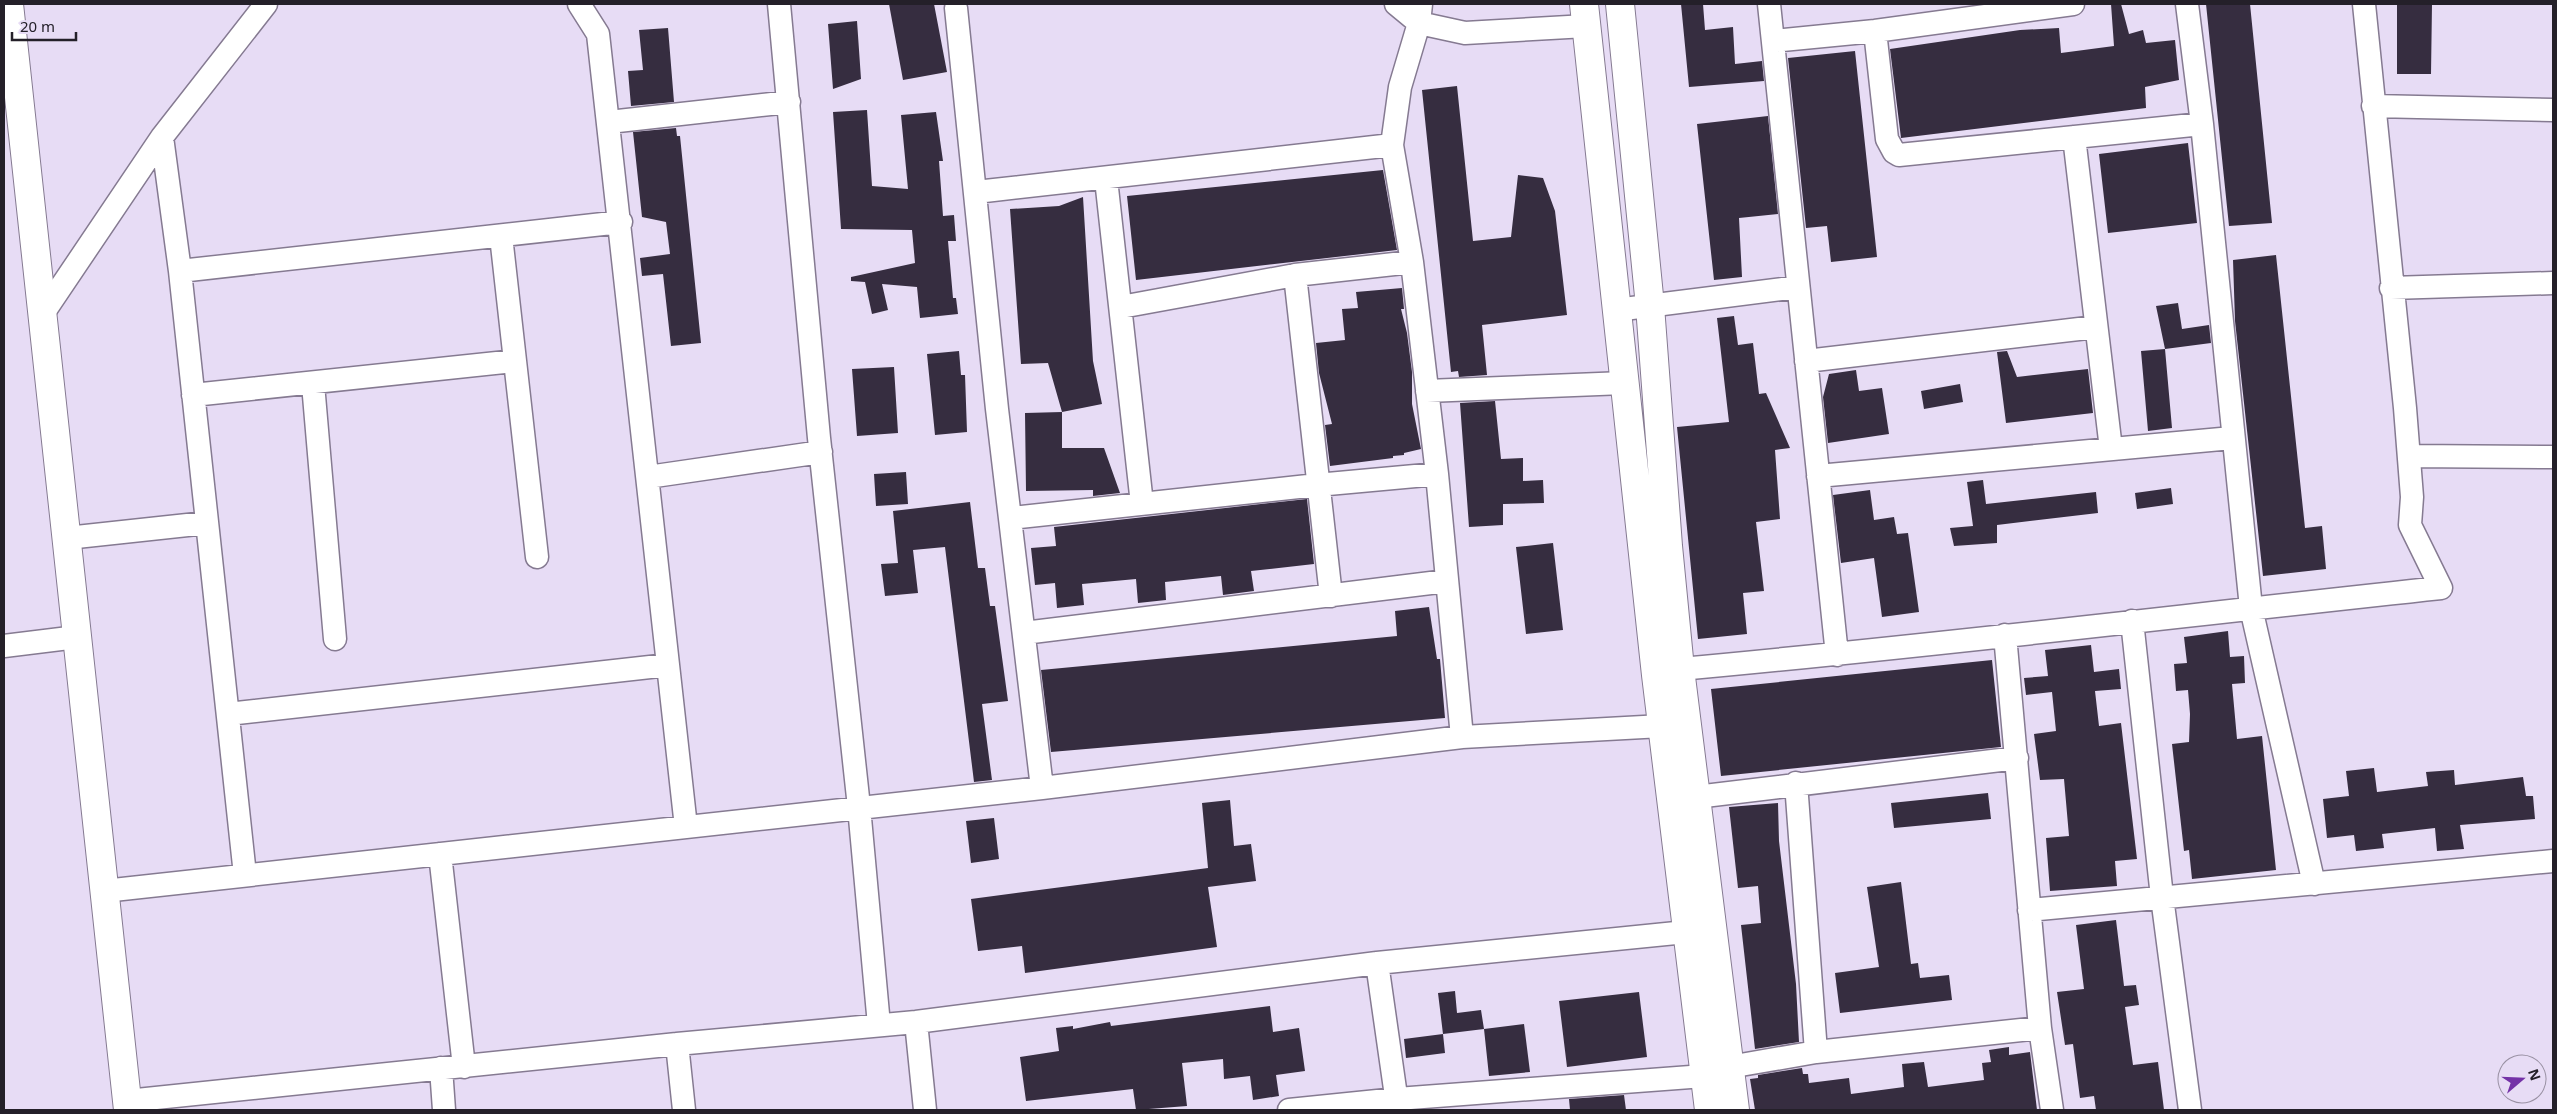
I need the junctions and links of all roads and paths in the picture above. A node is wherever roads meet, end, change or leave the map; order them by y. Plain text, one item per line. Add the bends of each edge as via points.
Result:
1 (8, 4) edge
2 (266, 4) edge
3 (579, 4) edge
4 (779, 4) edge
5 (1396, 4) edge
6 (1620, 4) edge
7 (1768, 4) edge
8 (2073, 4) edge
9 (2187, 4) edge
10 (2364, 4) edge
11 (956, 8) dead end
12 (1420, 13) edge
13 (1585, 15) edge
14 (1875, 31) junction
15 (1772, 41) junction
16 (788, 102) junction
17 (2373, 106) junction
18 (2553, 110) edge
19 (609, 122) junction
20 (2202, 124) junction
21 (162, 137) junction
22 (2074, 137) junction
23 (1392, 145) junction
24 (1106, 178) junction
25 (976, 192) junction
26 (621, 222) junction
27 (501, 236) junction
28 (1412, 262) junction
29 (180, 271) junction
30 (1295, 275) junction
31 (2553, 283) edge
32 (1798, 287) junction
33 (2391, 288) junction
34 (1650, 306) junction
35 (1121, 307) junction
36 (1616, 310) junction
37 (42, 315) junction
38 (2096, 327) junction
39 (515, 361) junction
40 (1806, 361) junction
41 (1624, 383) junction
42 (313, 384) junction
43 (1427, 391) junction
44 (193, 395) junction
45 (2232, 438) junction
46 (2111, 449) junction
47 (821, 452) junction
48 (2409, 456) junction
49 (2553, 458) edge
50 (1437, 474) junction
51 (1818, 476) junction
52 (648, 477) junction
53 (1317, 484) junction
54 (1142, 504) junction
55 (1011, 518) junction
56 (206, 523) junction
57 (67, 538) junction
58 (537, 557) dead end
59 (1447, 581) junction
60 (1331, 596) junction
61 (2251, 608) junction
62 (2132, 621) junction
63 (1024, 633) junction
64 (2005, 635) junction
65 (77, 637) junction
66 (336, 639) dead end
67 (4, 646) edge
68 (1837, 655) junction
69 (668, 665) junction
70 (1680, 670) junction
71 (228, 714) junction
72 (1662, 726) junction
73 (1462, 738) junction
74 (2017, 758) junction
75 (1796, 783) junction
76 (1042, 788) junction
77 (1696, 797) junction
78 (859, 807) junction
79 (686, 827) junction
80 (440, 854) junction
81 (2553, 861) edge
82 (245, 875) junction
83 (2314, 884) junction
84 (104, 891) junction
85 (2162, 897) junction
86 (2029, 910) junction
87 (1686, 932) junction
88 (1377, 963) junction
89 (916, 1022) junction
90 (879, 1025) junction
91 (2040, 1028) junction
92 (677, 1044) junction
93 (1816, 1052) junction
94 (464, 1067) junction
95 (441, 1068) junction
96 (1717, 1071) junction
97 (1397, 1104) edge
98 (128, 1106) edge
99 (444, 1110) edge
100 (684, 1110) edge
101 (925, 1110) edge
102 (1289, 1110) edge
103 (1709, 1110) edge
104 (1735, 1110) edge
105 (2052, 1110) edge
106 (2190, 1110) edge

1 - 37 street
2 - 21 street
3 - 19 street via 598,34
4 - 16 street
5 - 12 street
6 - 34 street
7 - 15 street
8 - 14 street
9 - 20 street
10 - 17 street
11 - 25 street
12 - 13 street via 1465,33
12 - 23 street via 1400,87
13 - 36 street
14 - 15 street
14 - 22 street via 1887,139 1899,156
15 - 32 street
16 - 19 street
16 - 47 street
17 - 18 street
17 - 33 street
19 - 26 street
20 - 22 street
20 - 45 street
21 - 29 street
21 - 37 street
22 - 38 street
23 - 24 street
23 - 28 street
24 - 25 street
24 - 35 street
25 - 55 street
26 - 27 street
26 - 52 street
27 - 29 street
27 - 39 street
28 - 30 street
28 - 43 street
29 - 44 street
30 - 35 street
30 - 53 street
31 - 33 street
32 - 34 street
32 - 40 street
33 - 48 street
34 - 36 street
34 - 70 street
35 - 54 street
36 - 41 street
37 - 57 street
38 - 40 street
38 - 46 street
39 - 42 street
39 - 58 street
40 - 51 street
41 - 43 street
41 - 72 street
42 - 44 street
42 - 66 street
43 - 50 street
44 - 56 street
45 - 46 street
45 - 61 street
46 - 51 street
47 - 52 street
47 - 78 street
48 - 49 street
48 - 61 street via 2410,525 2441,588
50 - 53 street
50 - 59 street
51 - 68 street
52 - 69 street
53 - 54 street
53 - 60 street
54 - 55 street
55 - 63 street
56 - 57 street
56 - 71 street
57 - 65 street
59 - 60 street
59 - 73 street
60 - 63 street
61 - 62 street
61 - 83 street
62 - 64 street
62 - 85 street
63 - 76 street
64 - 68 street
64 - 74 street
65 - 67 street
65 - 84 street
68 - 70 street
69 - 71 street
69 - 79 street
70 - 77 street
71 - 82 street
72 - 73 street
72 - 87 street
73 - 76 street
74 - 75 street
74 - 86 street
75 - 77 street
75 - 93 street
76 - 78 street
77 - 96 street
78 - 79 street
78 - 90 street
79 - 80 street
80 - 82 street
80 - 94 street
81 - 83 street
82 - 84 street
83 - 85 street
84 - 98 street
85 - 86 street
85 - 106 street
86 - 91 street
87 - 88 street
87 - 96 street
88 - 89 street
88 - 97 street
89 - 90 street
89 - 101 street
90 - 92 street
91 - 93 street
91 - 105 street
92 - 94 street
92 - 100 street
93 - 96 street
94 - 95 street
95 - 98 street
95 - 99 street
96 - 97 street
96 - 103 street
96 - 104 street
97 - 102 street

